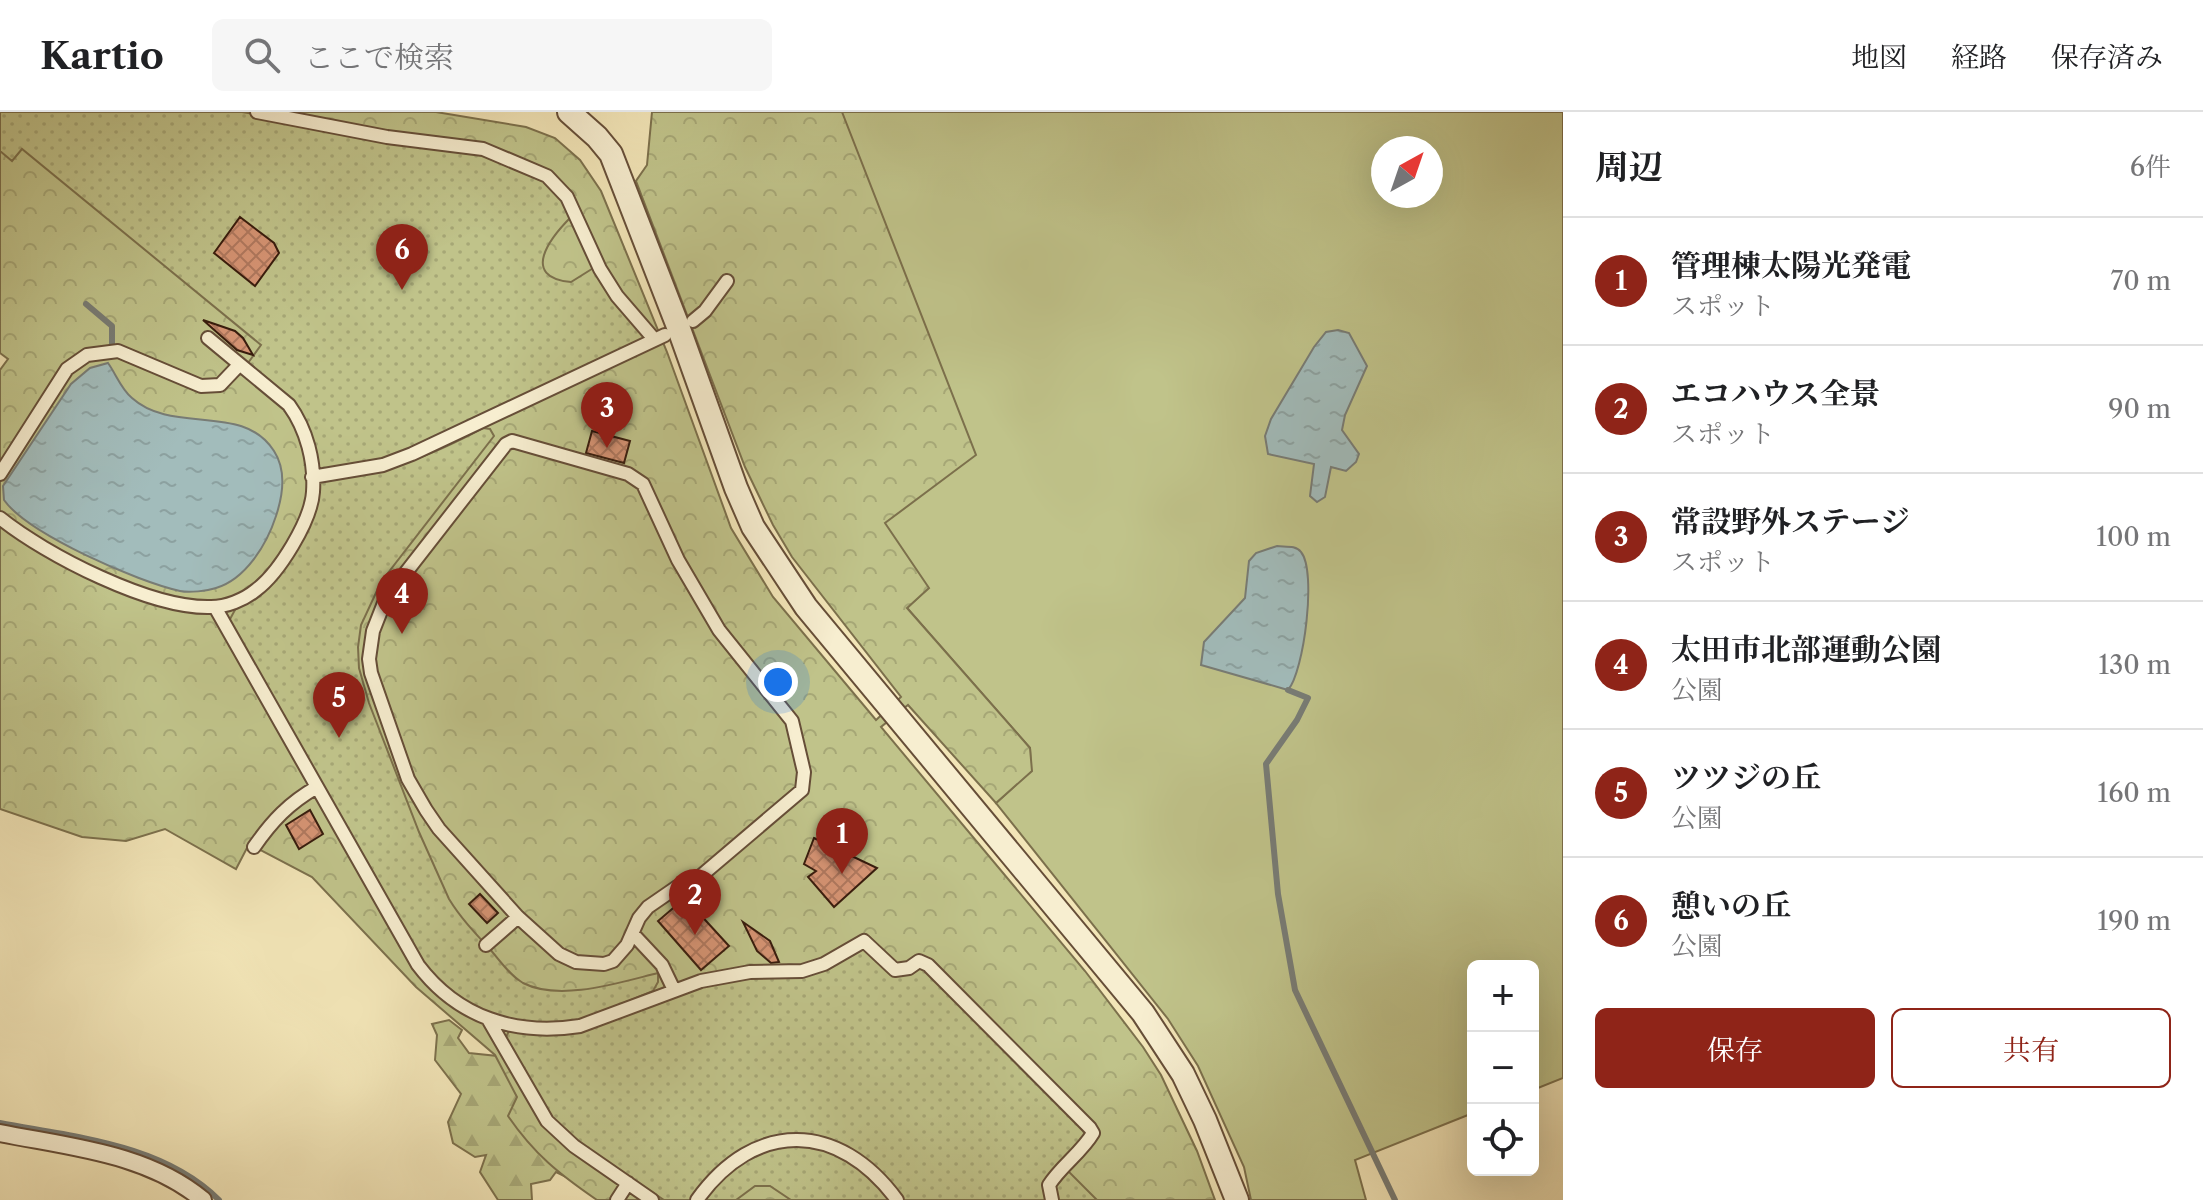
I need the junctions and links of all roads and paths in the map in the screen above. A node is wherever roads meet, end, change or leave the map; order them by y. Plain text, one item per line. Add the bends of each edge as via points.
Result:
1 (257, 112) edge
2 (569, 112) edge
3 (727, 281) dead end
4 (693, 321) dead end
5 (208, 338) dead end
6 (239, 365) junction
7 (0, 474) edge
8 (312, 477) junction
9 (0, 518) edge
10 (215, 607) junction
11 (317, 787) junction
12 (254, 847) dead end
13 (518, 917) junction
14 (633, 934) junction
15 (486, 945) dead end
16 (674, 990) junction
17 (488, 1019) junction
18 (0, 1133) edge
19 (628, 1183) junction
20 (203, 1200) edge
21 (617, 1200) edge
22 (652, 1200) edge
23 (697, 1200) edge
24 (897, 1200) edge
25 (1052, 1200) edge
26 (1237, 1200) edge

1 - 8 street via 483,149 547,176 567,197 617,296 660,337 412,454 383,465
2 - 26 street via 611,154 753,527 806,607 1143,1013 1183,1074
3 - 4 street
5 - 6 street
6 - 7 street via 220,385 201,386 118,351 87,355 67,369
6 - 8 street via 278,394 297,417 310,451
8 - 10 street via 308,512 279,565 255,591
9 - 10 street via 70,563 122,586
10 - 11 street
11 - 12 street via 287,806
11 - 17 street via 418,965 445,995
13 - 14 street via 543,942 576,962 613,961
13 - 14 street via 439,829 408,779 369,659 386,598 512,441 628,474 643,484 703,605 795,728 804,772 802,790 689,886 677,887 648,907
13 - 15 street
14 - 16 street via 662,965
16 - 17 street via 580,1026 511,1027
16 - 25 street via 750,972 802,971 834,961 864,941 895,970 923,962 1093,1133 1049,1185
17 - 19 street via 547,1121
18 - 20 street via 122,1158 164,1174
19 - 21 street
19 - 22 street
23 - 24 street via 714,1177 752,1150 799,1140 843,1150 863,1162

